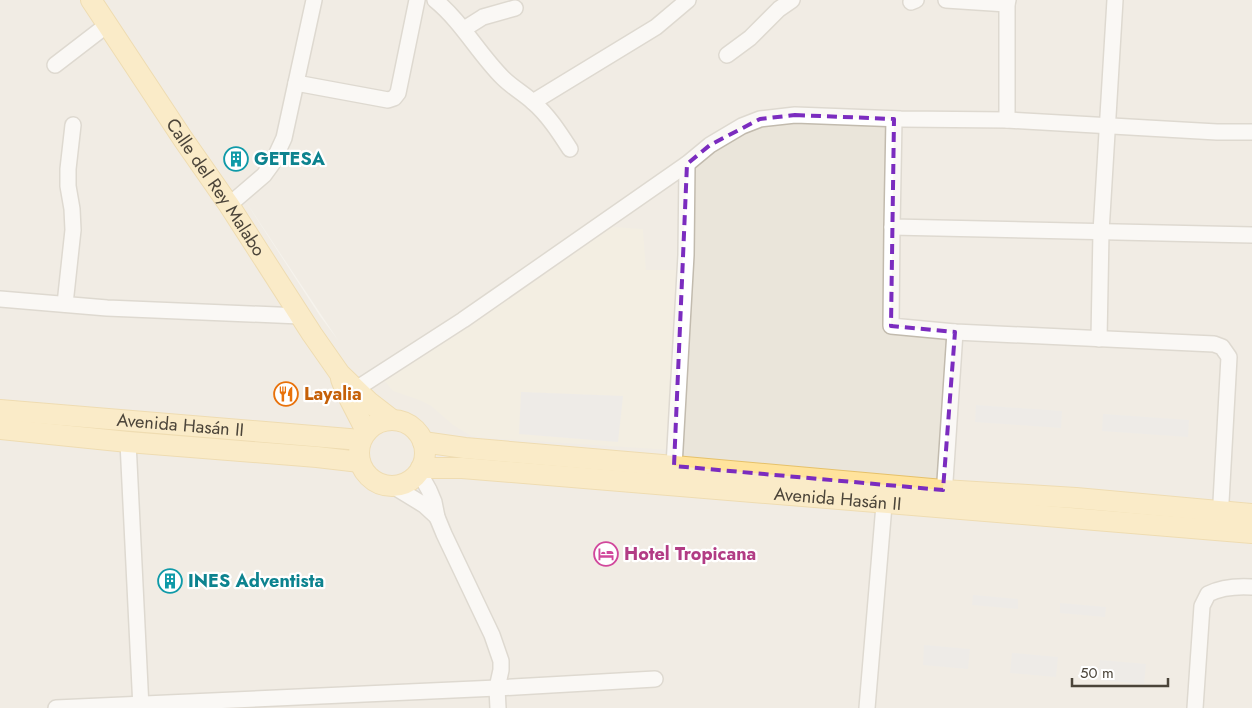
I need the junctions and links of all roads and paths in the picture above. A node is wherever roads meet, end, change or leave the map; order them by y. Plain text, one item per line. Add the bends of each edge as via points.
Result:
1 (91, 0) edge
2 (314, 0) edge
3 (417, 0) edge
4 (435, 0) edge
5 (688, 0) edge
6 (792, 0) edge
7 (946, 0) edge
8 (1115, 0) edge
9 (1008, 2) edge
10 (515, 8) dead end
11 (107, 25) junction
12 (464, 29) junction
13 (726, 55) dead end
14 (56, 65) dead end
15 (296, 83) junction
16 (533, 102) junction
17 (894, 118) junction
18 (1007, 120) junction
19 (73, 125) dead end
20 (1107, 126) junction
21 (1252, 132) edge
22 (570, 150) dead end
23 (687, 164) junction
24 (229, 205) junction
25 (892, 227) junction
26 (1101, 232) junction
27 (1252, 235) edge
28 (0, 298) edge
29 (65, 304) junction
30 (300, 316) junction
31 (955, 332) junction
32 (1099, 340) junction
33 (340, 374) junction
34 (356, 389) junction
35 (0, 410) edge
36 (391, 419) junction
37 (0, 429) edge
38 (363, 436) junction
39 (128, 442) junction
40 (423, 442) junction
41 (360, 462) junction
42 (674, 466) junction
43 (420, 470) junction
44 (393, 486) junction
45 (943, 490) junction
46 (885, 494) junction
47 (1220, 510) junction
48 (1252, 514) edge
49 (437, 517) junction
50 (1219, 531) junction
51 (1252, 533) edge
52 (1252, 587) edge
53 (655, 679) dead end
54 (497, 688) junction
55 (317, 702) edge
56 (141, 706) edge
57 (56, 708) edge
58 (498, 708) edge
59 (868, 708) edge
60 (1194, 708) edge

1 - 11 main road, Calle del Rey Malabo
2 - 15 street
3 - 15 street via 398,93 394,98 388,100
4 - 12 street
5 - 16 street via 656,27
6 - 13 street
7 - 9 street
8 - 20 street
9 - 18 street
10 - 12 street via 483,17
11 - 14 street
11 - 24 main road, Calle del Rey Malabo
12 - 16 street via 503,78
15 - 24 street via 284,138 272,164
16 - 22 street via 550,119
17 - 18 street
17 - 23 street via 795,115 760,119 718,140
17 - 25 street
18 - 20 street
19 - 29 street via 68,169 73,230
20 - 21 street
20 - 26 street
23 - 34 street via 463,320
23 - 42 street via 686,255
24 - 30 main road, Calle del Rey Malabo
25 - 26 street
25 - 31 street via 892,326
26 - 27 street
26 - 32 street
28 - 29 street
29 - 30 street
30 - 33 main road, Calle del Rey Malabo
31 - 32 street
31 - 45 street
32 - 47 street via 1214,344 1222,347 1229,357
33 - 34 main road, Calle del Rey Malabo
33 - 38 main road, Calle del Rey Malabo
34 - 36 main road, Calle del Rey Malabo
35 - 38 main road, Avenida Hasán II
36 - 38 main road via 373,425
36 - 40 main road via 411,425
37 - 39 main road, Avenida Hasán II
38 - 41 main road via 358,451
39 - 41 main road, Avenida Hasán II
39 - 56 street
40 - 42 main road, Avenida Hasán II
40 - 43 main road via 425,451
41 - 44 main road via 369,477
42 - 46 main road, Avenida Hasán II
43 - 44 main road via 408,482
43 - 46 main road, Avenida Hasán II via 462,468
43 - 49 street
44 - 49 street
45 - 46 main road, Avenida Hasán II
45 - 47 main road, Avenida Hasán II
46 - 50 main road, Avenida Hasán II
46 - 59 street
47 - 48 main road, Avenida Hasán II
47 - 50 street
49 - 54 street via 497,649 501,670
50 - 51 main road, Avenida Hasán II
52 - 60 street via 1215,590 1208,594 1202,606
53 - 54 street
54 - 55 street
54 - 58 street
55 - 56 street
56 - 57 street

